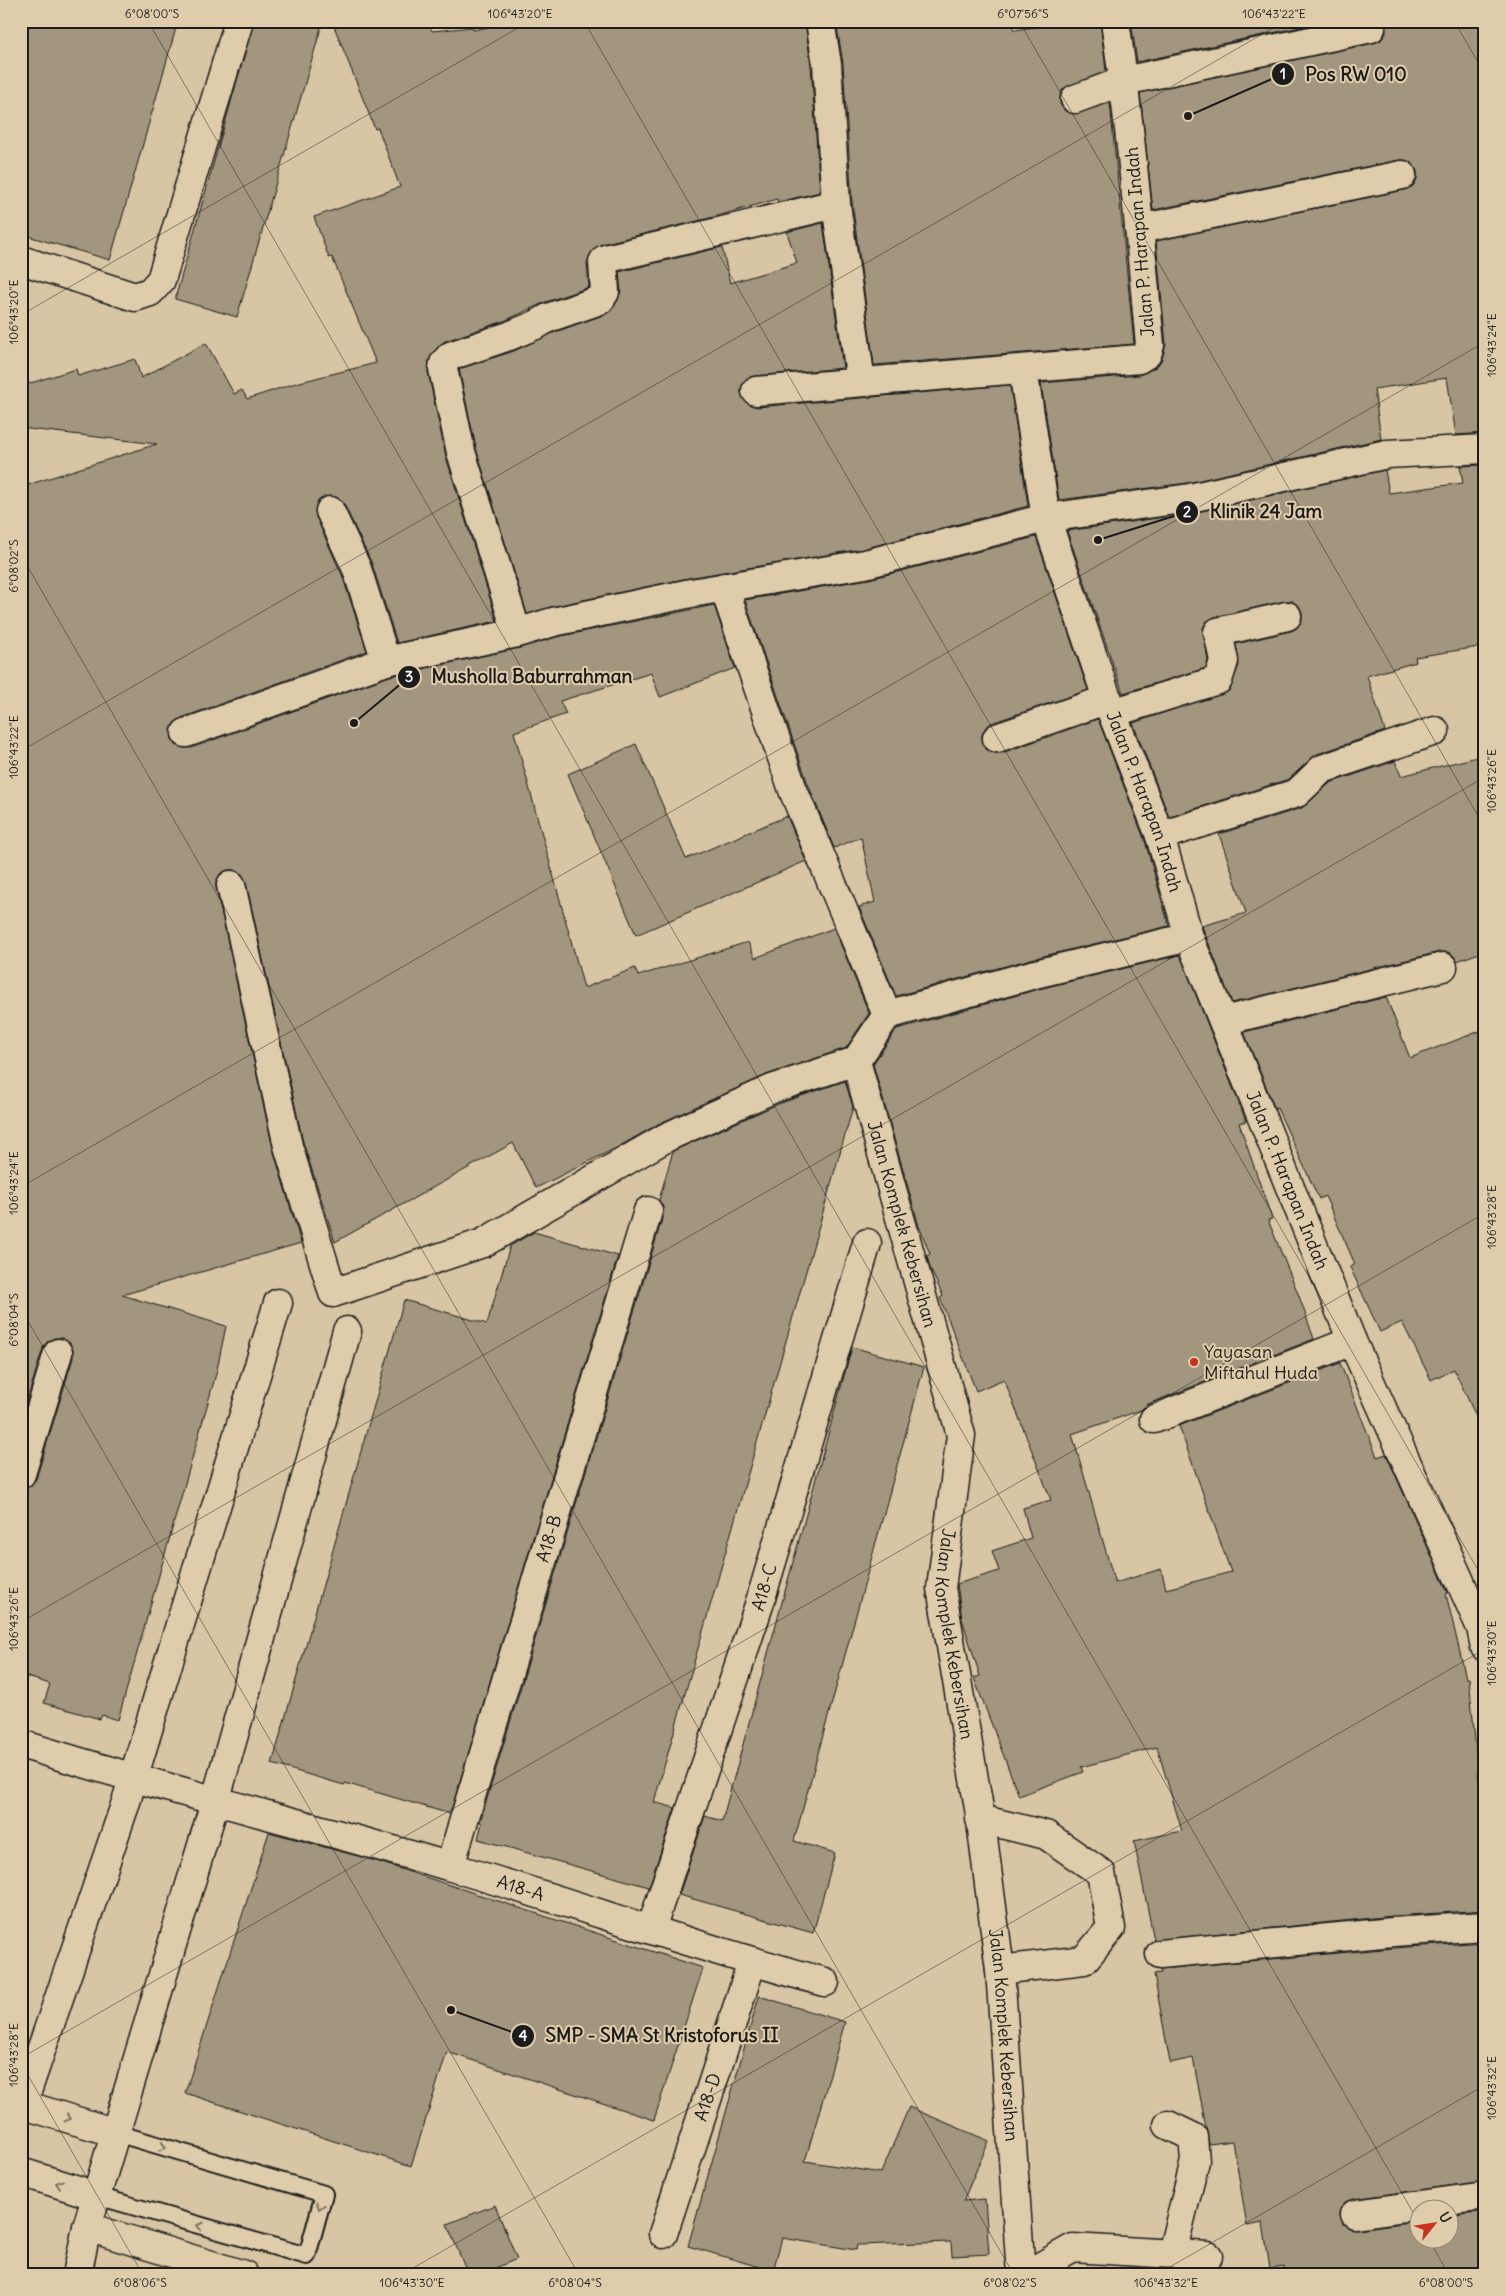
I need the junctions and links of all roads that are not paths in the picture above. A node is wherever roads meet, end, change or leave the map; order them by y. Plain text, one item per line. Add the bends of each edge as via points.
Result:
1 (240, 21) edge
2 (820, 21) edge
3 (1115, 21) edge
4 (1371, 28) dead end
5 (1124, 81) junction
6 (1075, 100) dead end
7 (1402, 175) dead end
8 (836, 204) junction
9 (1139, 230) junction
10 (21, 260) edge
11 (1023, 370) junction
12 (861, 382) junction
13 (756, 391) dead end
14 (1485, 449) edge
15 (330, 511) dead end
16 (1046, 518) junction
17 (724, 587) junction
18 (1287, 616) dead end
19 (517, 633) junction
20 (386, 662) junction
21 (1110, 706) junction
22 (1435, 731) dead end
23 (186, 733) dead end
24 (997, 738) dead end
25 (1160, 836) junction
26 (231, 885) dead end
27 (1189, 937) junction
28 (1443, 967) dead end
29 (887, 1015) junction
30 (1223, 1021) junction
31 (856, 1061) junction
32 (648, 1210) dead end
33 (867, 1243) dead end
34 (278, 1303) dead end
35 (347, 1331) dead end
36 (1352, 1341) junction
37 (58, 1352) dead end
38 (1154, 1419) dead end
39 (21, 1474) edge
40 (1484, 1634) edge
41 (21, 1744) edge
42 (133, 1778) junction
43 (215, 1802) junction
44 (980, 1819) junction
45 (450, 1866) junction
46 (1485, 1926) edge
47 (651, 1929) junction
48 (1160, 1954) dead end
49 (752, 1962) junction
50 (1000, 1970) junction
51 (825, 1982) dead end
52 (22, 2105) edge
53 (1168, 2126) dead end
54 (116, 2133) junction
55 (21, 2172) edge
56 (97, 2196) junction
57 (1485, 2196) edge
58 (1355, 2214) dead end
59 (87, 2227) junction
60 (662, 2234) dead end
61 (1172, 2253) junction
62 (1208, 2256) dead end
63 (1021, 2274) edge
64 (77, 2275) edge
65 (244, 2275) edge

1 - 10 street via 161,280 150,292 135,297
2 - 8 street via 827,64
3 - 5 street, Jalan P. Harapan Indah
4 - 5 street
5 - 6 street
5 - 9 street, Jalan P. Harapan Indah
7 - 9 street
8 - 12 street
8 - 19 street via 605,259 605,292 600,300 450,356 444,362 461,452
9 - 11 street, Jalan P. Harapan Indah via 1155,346 1139,358
11 - 12 street
11 - 16 street, Jalan P. Harapan Indah
12 - 13 street
14 - 16 street via 1387,454 1190,498
15 - 20 street via 357,569
16 - 17 street via 865,564
16 - 21 street, Jalan P. Harapan Indah
17 - 19 street via 553,622
17 - 29 street via 793,790
18 - 21 street via 1218,632 1224,661 1218,680
19 - 20 street
20 - 23 street
21 - 24 street
21 - 25 street, Jalan P. Harapan Indah
22 - 25 street via 1322,769 1297,793
25 - 27 street, Jalan P. Harapan Indah
26 - 31 street via 288,1146 333,1293 483,1243 667,1137 772,1089
27 - 29 street via 1035,974
27 - 30 street, Jalan P. Harapan Indah
28 - 30 street
29 - 31 street
30 - 36 street, Jalan P. Harapan Indah
31 - 44 street, Jalan Komplek Kebersihan via 961,1435 941,1588
32 - 45 street, A18-B
33 - 47 street, A18-C via 759,1605
34 - 42 street
35 - 43 street
36 - 38 street
36 - 40 street, Jalan P. Harapan Indah
37 - 39 street
41 - 42 street, A18-A
42 - 43 street, A18-A
42 - 52 street
43 - 45 street, A18-A
43 - 54 street
44 - 50 street, Jalan Komplek Kebersihan
44 - 50 street via 1046,1835 1102,1873 1111,1928 1084,1960
45 - 47 street, A18-A
46 - 48 street
47 - 49 street, A18-A
49 - 51 street, A18-A
49 - 60 street, A18-D
50 - 63 street, Jalan Komplek Kebersihan
52 -> 54 street
53 - 61 street via 1193,2137 1195,2161
54 - 56 street
54 -> 56 lane via 324,2194 307,2256
56 -> 55 street
56 - 59 street
57 - 58 street
59 - 64 street
59 - 65 street
61 - 62 street
61 - 63 street via 1073,2248

